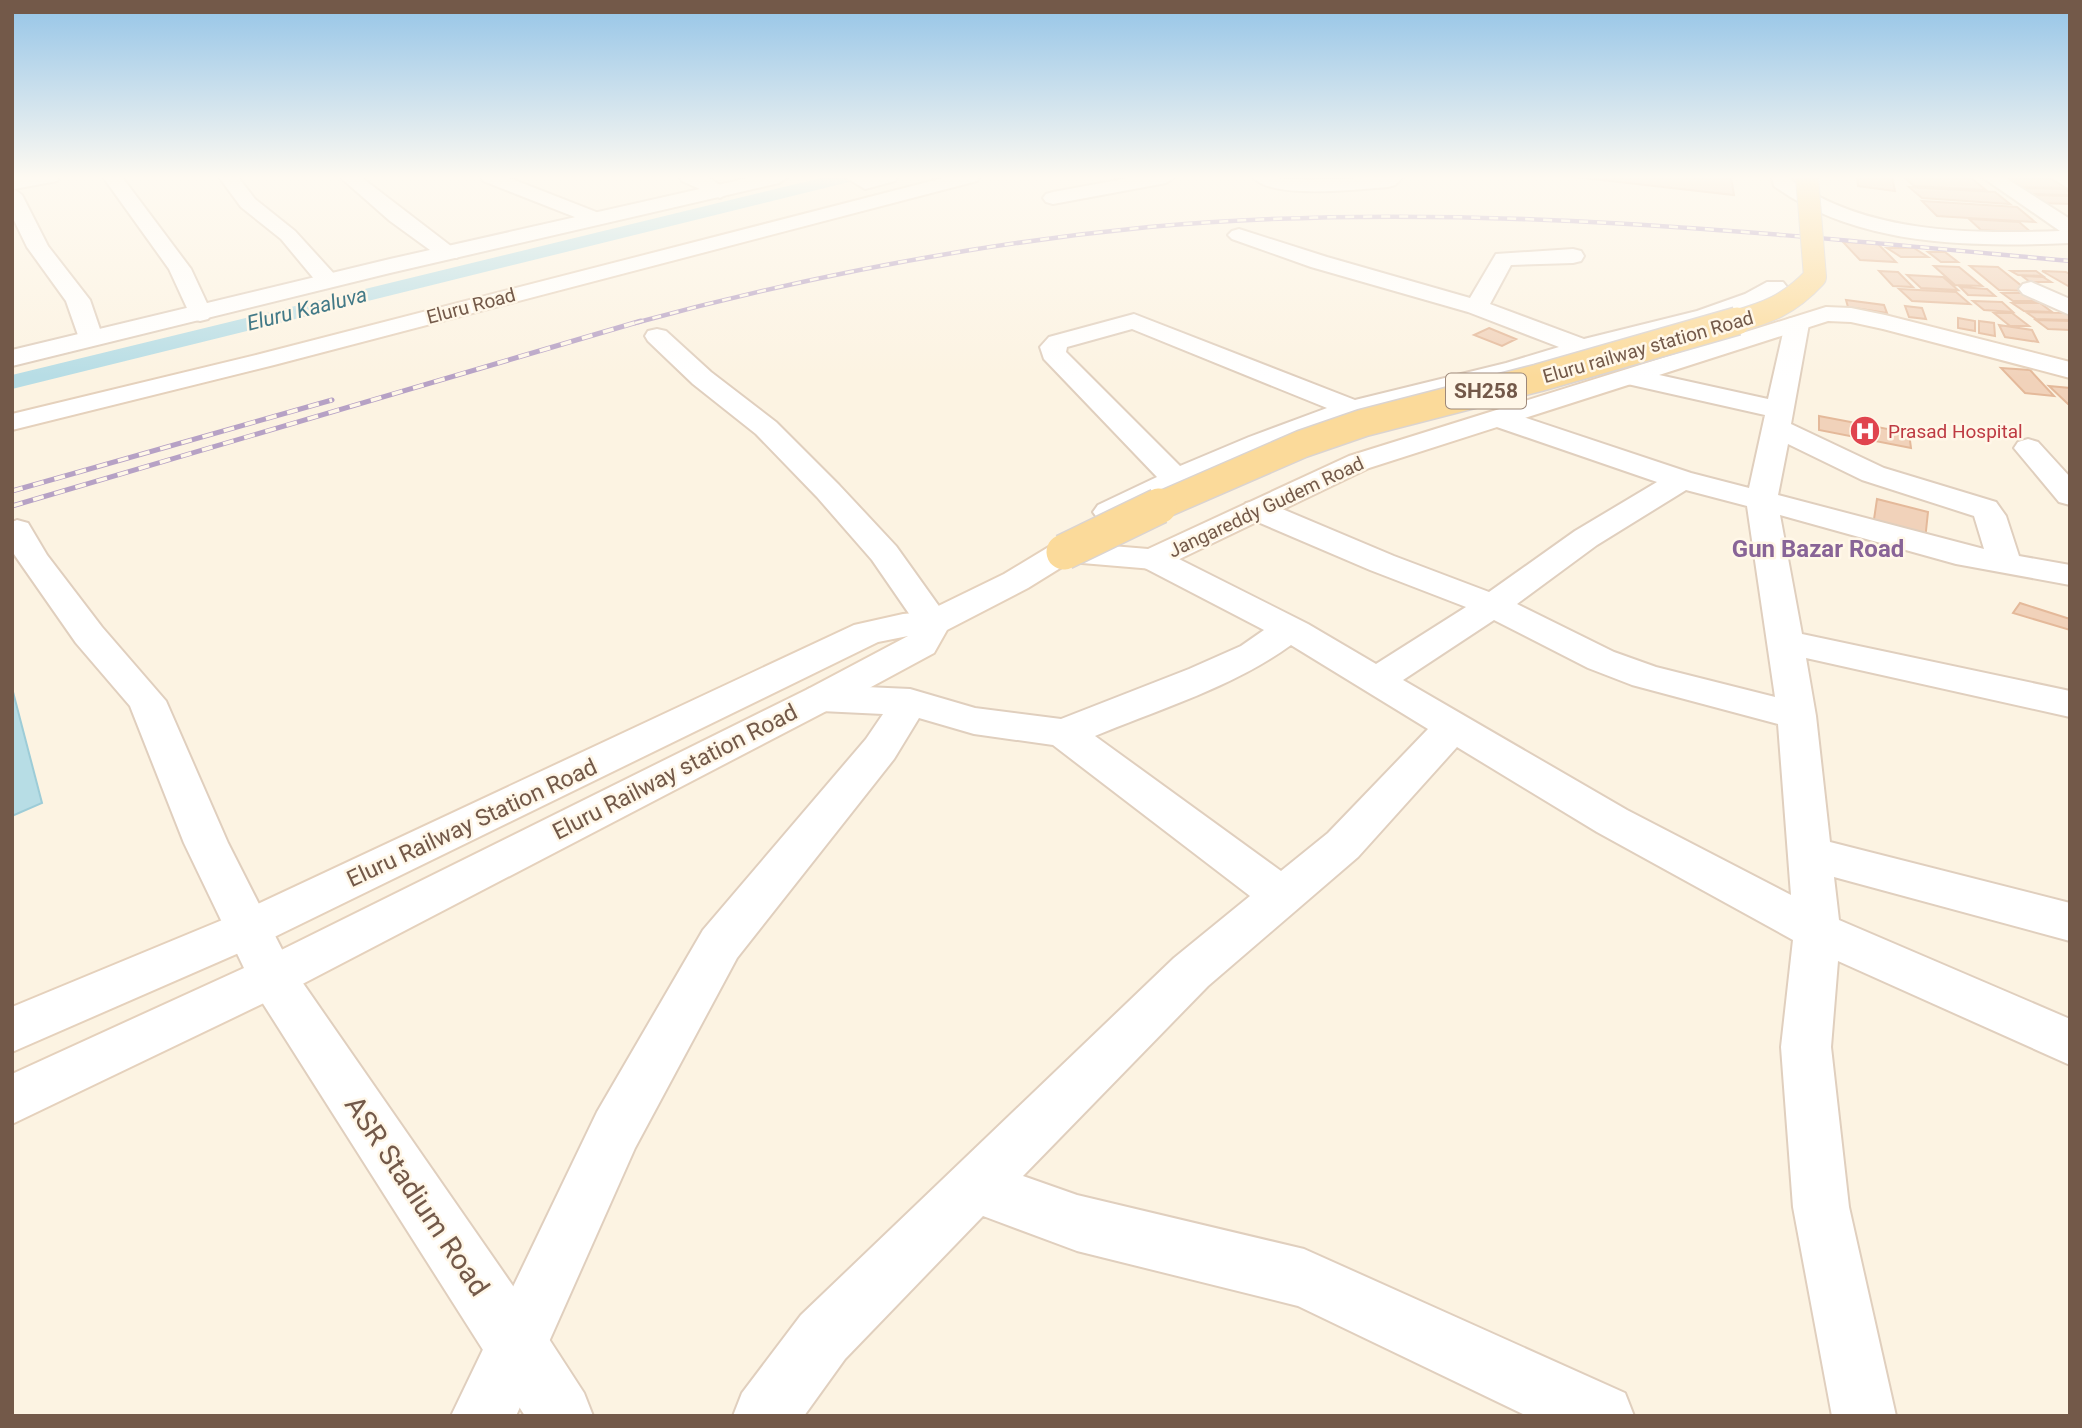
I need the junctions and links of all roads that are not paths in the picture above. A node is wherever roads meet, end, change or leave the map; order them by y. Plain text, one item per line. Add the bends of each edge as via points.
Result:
1 (36, 244) edge
2 (161, 244) edge
3 (296, 244) edge
4 (435, 244) edge
5 (490, 244) edge
6 (668, 244) edge
7 (713, 244) edge
8 (1265, 244) edge
9 (1812, 244) edge
10 (449, 253) junction
11 (1573, 256) dead end
12 (328, 281) junction
13 (1774, 287) dead end
14 (2031, 289) dead end
15 (1476, 307) junction
16 (2070, 308) edge
17 (200, 314) junction
18 (1797, 324) junction
19 (657, 335) dead end
20 (91, 338) junction
21 (1583, 347) junction
22 (12, 358) edge
23 (2070, 370) edge
24 (1632, 377) junction
25 (12, 409) edge
26 (1353, 409) junction
27 (1501, 419) junction
28 (1778, 419) junction
29 (12, 422) edge
30 (2028, 448) dead end
31 (1176, 479) junction
32 (1681, 480) junction
33 (2070, 496) edge
34 (1762, 500) junction
35 (1257, 510) junction
36 (17, 530) dead end
37 (1064, 552) junction
38 (1153, 559) junction
39 (2004, 564) junction
40 (2070, 575) edge
41 (1493, 605) junction
42 (933, 623) junction
43 (1271, 642) junction
44 (1785, 642) junction
45 (1375, 681) junction
46 (821, 698) junction
47 (910, 702) junction
48 (2070, 705) edge
49 (1797, 716) junction
50 (1064, 733) junction
51 (1433, 747) junction
52 (1810, 854) junction
53 (1283, 897) junction
54 (2070, 922) edge
55 (248, 929) junction
56 (1817, 931) junction
57 (272, 977) junction
58 (12, 1030) edge
59 (2070, 1043) edge
60 (12, 1100) edge
61 (975, 1186) junction
62 (516, 1344) junction
63 (482, 1416) edge
64 (561, 1416) edge
65 (765, 1416) edge
66 (1602, 1416) edge
67 (1864, 1416) edge

1 - 20 street via 78,300
2 - 17 street via 180,269
3 - 12 street
4 - 10 street
5 - 10 street
6 - 25 street, Eluru Road
7 - 29 street, Eluru Road
8 - 15 street
9 - 37 main road, Eluru railway station Road / SH258, bridge via 1815,277 1797,296 1766,313 1363,423 1178,497
10 - 12 street
11 - 15 street via 1504,259
12 - 17 street
13 - 21 street via 1711,313
14 - 16 street
15 - 21 street
17 - 20 street
18 - 23 street, Jangareddy Gudem Road via 1826,314 1850,315
18 - 24 street, Jangareddy Gudem Road
18 - 28 street
19 - 42 street via 702,378 766,428 828,491 884,553
20 - 22 street
21 - 26 street via 1515,369
24 - 27 street, Jangareddy Gudem Road
24 - 28 street
26 - 31 street
26 - 31 street via 1134,321 1058,342 1053,354
27 - 32 street
27 - 35 street, Jangareddy Gudem Road via 1359,462
28 - 34 street
28 - 39 street via 1873,474 1985,509
30 - 33 street
31 - 37 street via 1074,530
32 - 34 street
32 - 41 street via 1586,538
34 - 39 street
34 - 44 street
35 - 38 street, Jangareddy Gudem Road
35 - 41 street
36 - 55 street, ASR Stadium Road via 89,635 147,701 206,843
37 - 38 street, Jangareddy Gudem Road
37 - 42 street, Eluru Railway station Road
38 - 43 street
39 - 40 street
41 - 45 street
41 - 49 street via 1601,660
42 - 46 street, Eluru Railway station Road via 921,645
42 - 55 street, Eluru Railway Station Road via 867,633
43 - 45 street
43 - 50 street via 1134,707
44 - 48 street
44 - 49 street
45 - 51 street
46 - 47 street
46 - 57 street, Eluru Railway station Road
47 - 50 street via 974,721
47 - 62 street via 880,749 720,944 616,1130
49 - 52 street
50 - 53 street
51 - 53 street via 1343,845
51 - 56 street via 1612,821
52 - 54 street
52 - 56 street
53 - 61 street via 1191,972
55 - 57 street, ASR Stadium Road
55 - 58 street, Eluru Railway Station Road
56 - 59 street
56 - 67 street via 1807,1047 1821,1207
57 - 60 street
57 - 62 street, ASR Stadium Road
61 - 65 street via 823,1337
61 - 66 street via 1077,1223 1304,1278
62 - 63 street
62 - 64 street, ASR Stadium Road

